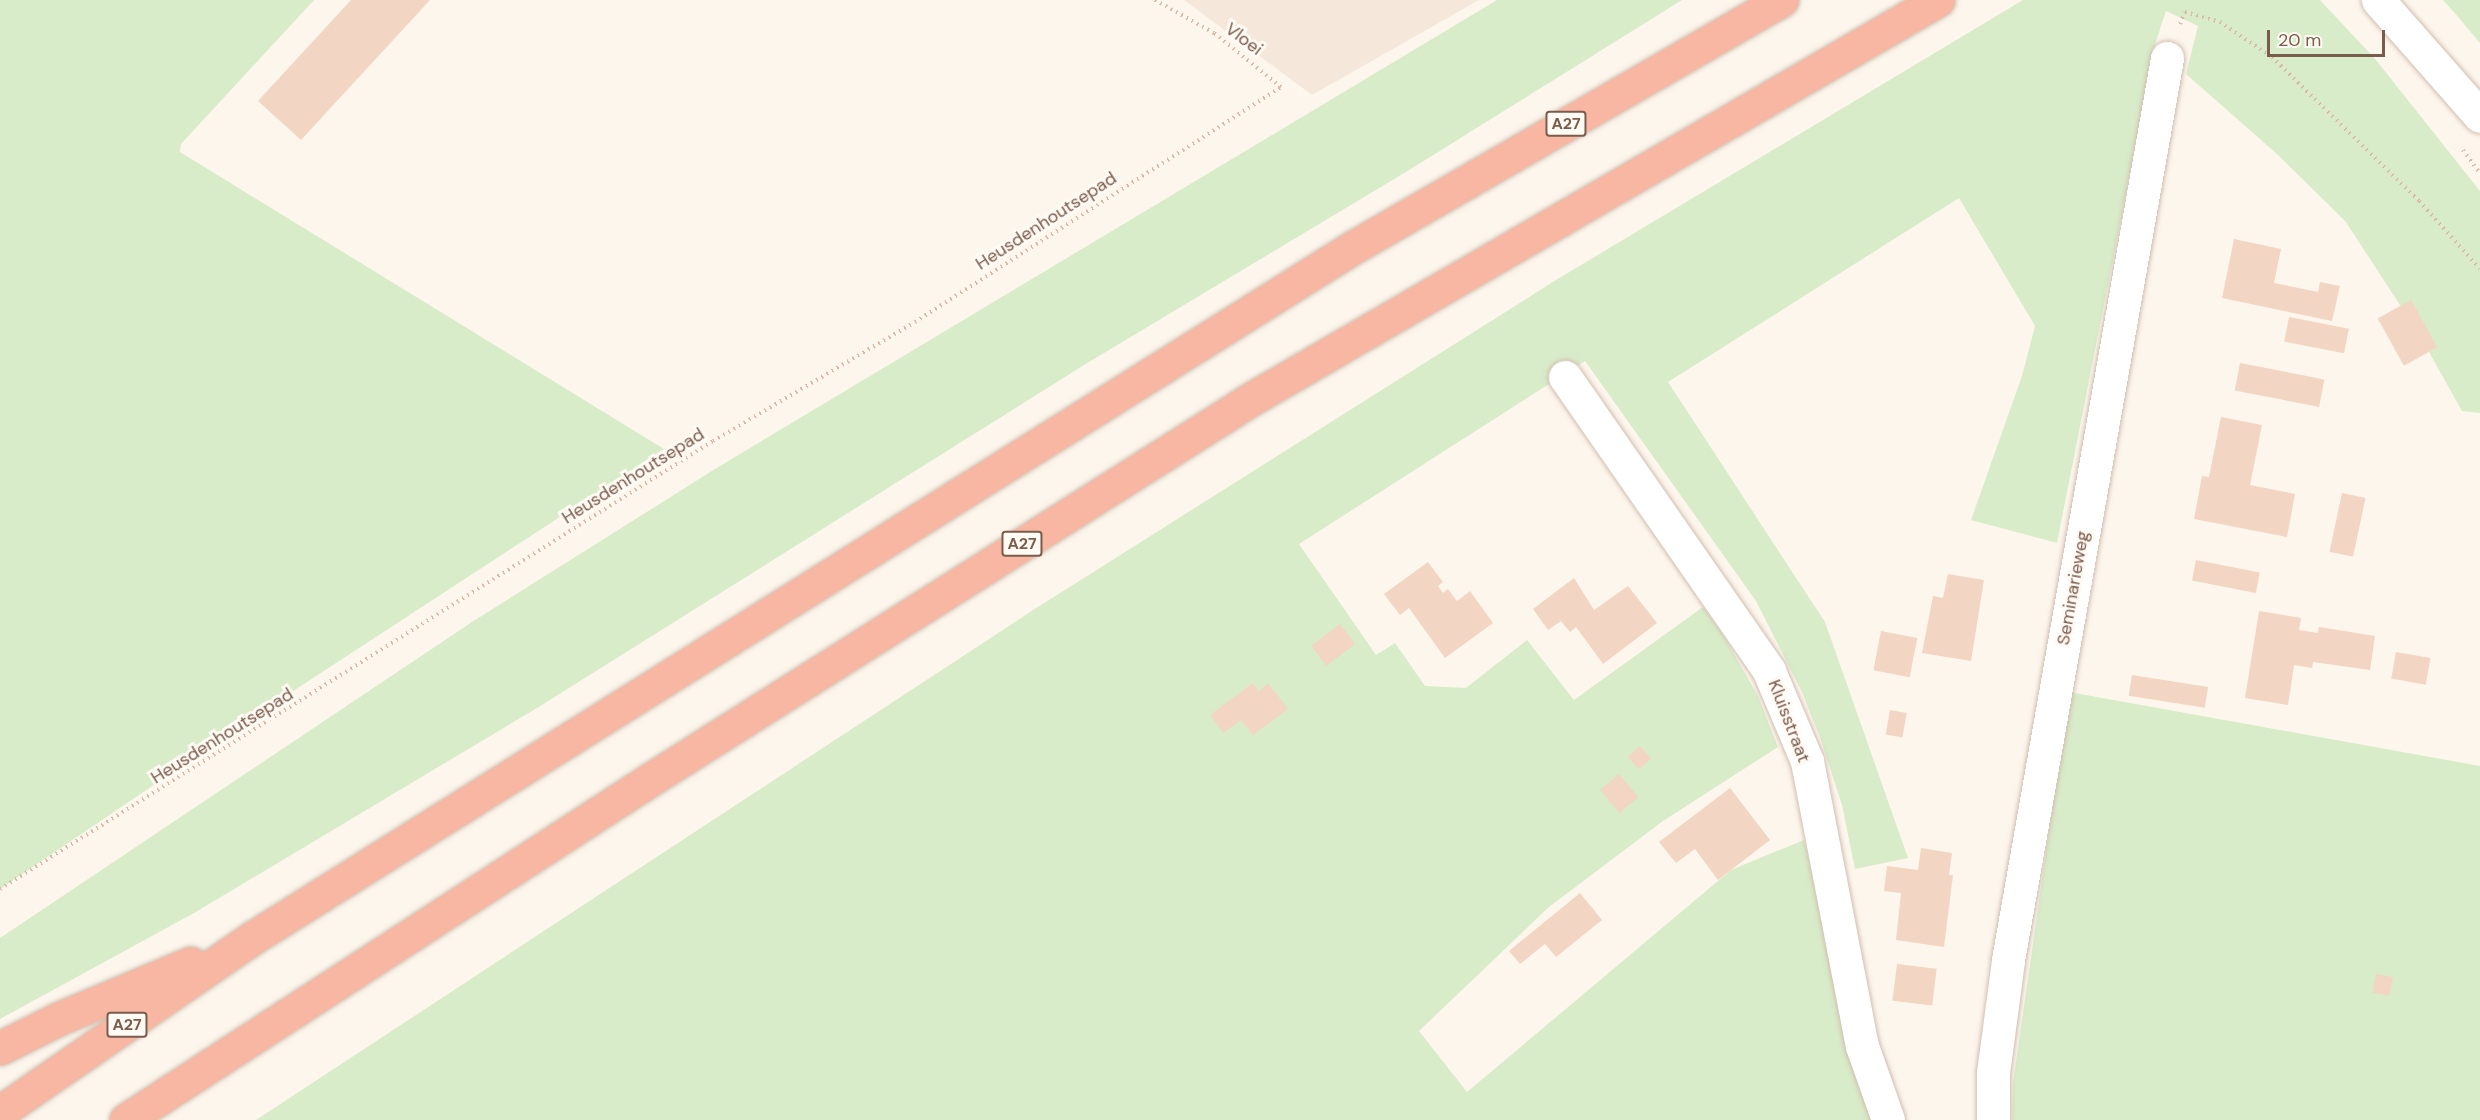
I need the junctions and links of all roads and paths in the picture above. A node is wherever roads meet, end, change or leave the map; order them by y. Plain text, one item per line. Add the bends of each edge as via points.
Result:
1 (1155, 0) edge
2 (1781, 0) edge
3 (1938, 0) edge
4 (2378, 0) edge
5 (2167, 58) joint
6 (1281, 87) joint
7 (2480, 116) edge
8 (2480, 269) edge
9 (1565, 377) dead end
10 (0, 889) edge
11 (254, 937) junction
12 (0, 1048) edge
13 (0, 1112) edge
14 (126, 1120) edge
15 (1888, 1120) edge
16 (1993, 1120) edge

1 - 6 path, Vloei via 1214,33
2 - 11 highway, A27 via 1352,248
3 - 14 highway, A27 via 1253,398 648,781
4 - 7 street
5 - 8 path via 2185,12 2229,28 2272,57 2419,201
5 - 16 street, Seminarieweg via 2008,960 1993,1073
6 - 10 path, Heusdenhoutsepad via 915,322 713,441
9 - 15 street, Kluisstraat via 1769,671 1807,761 1862,1046
11 - 12 highway, A27 via 58,1019
11 - 13 highway, A27

